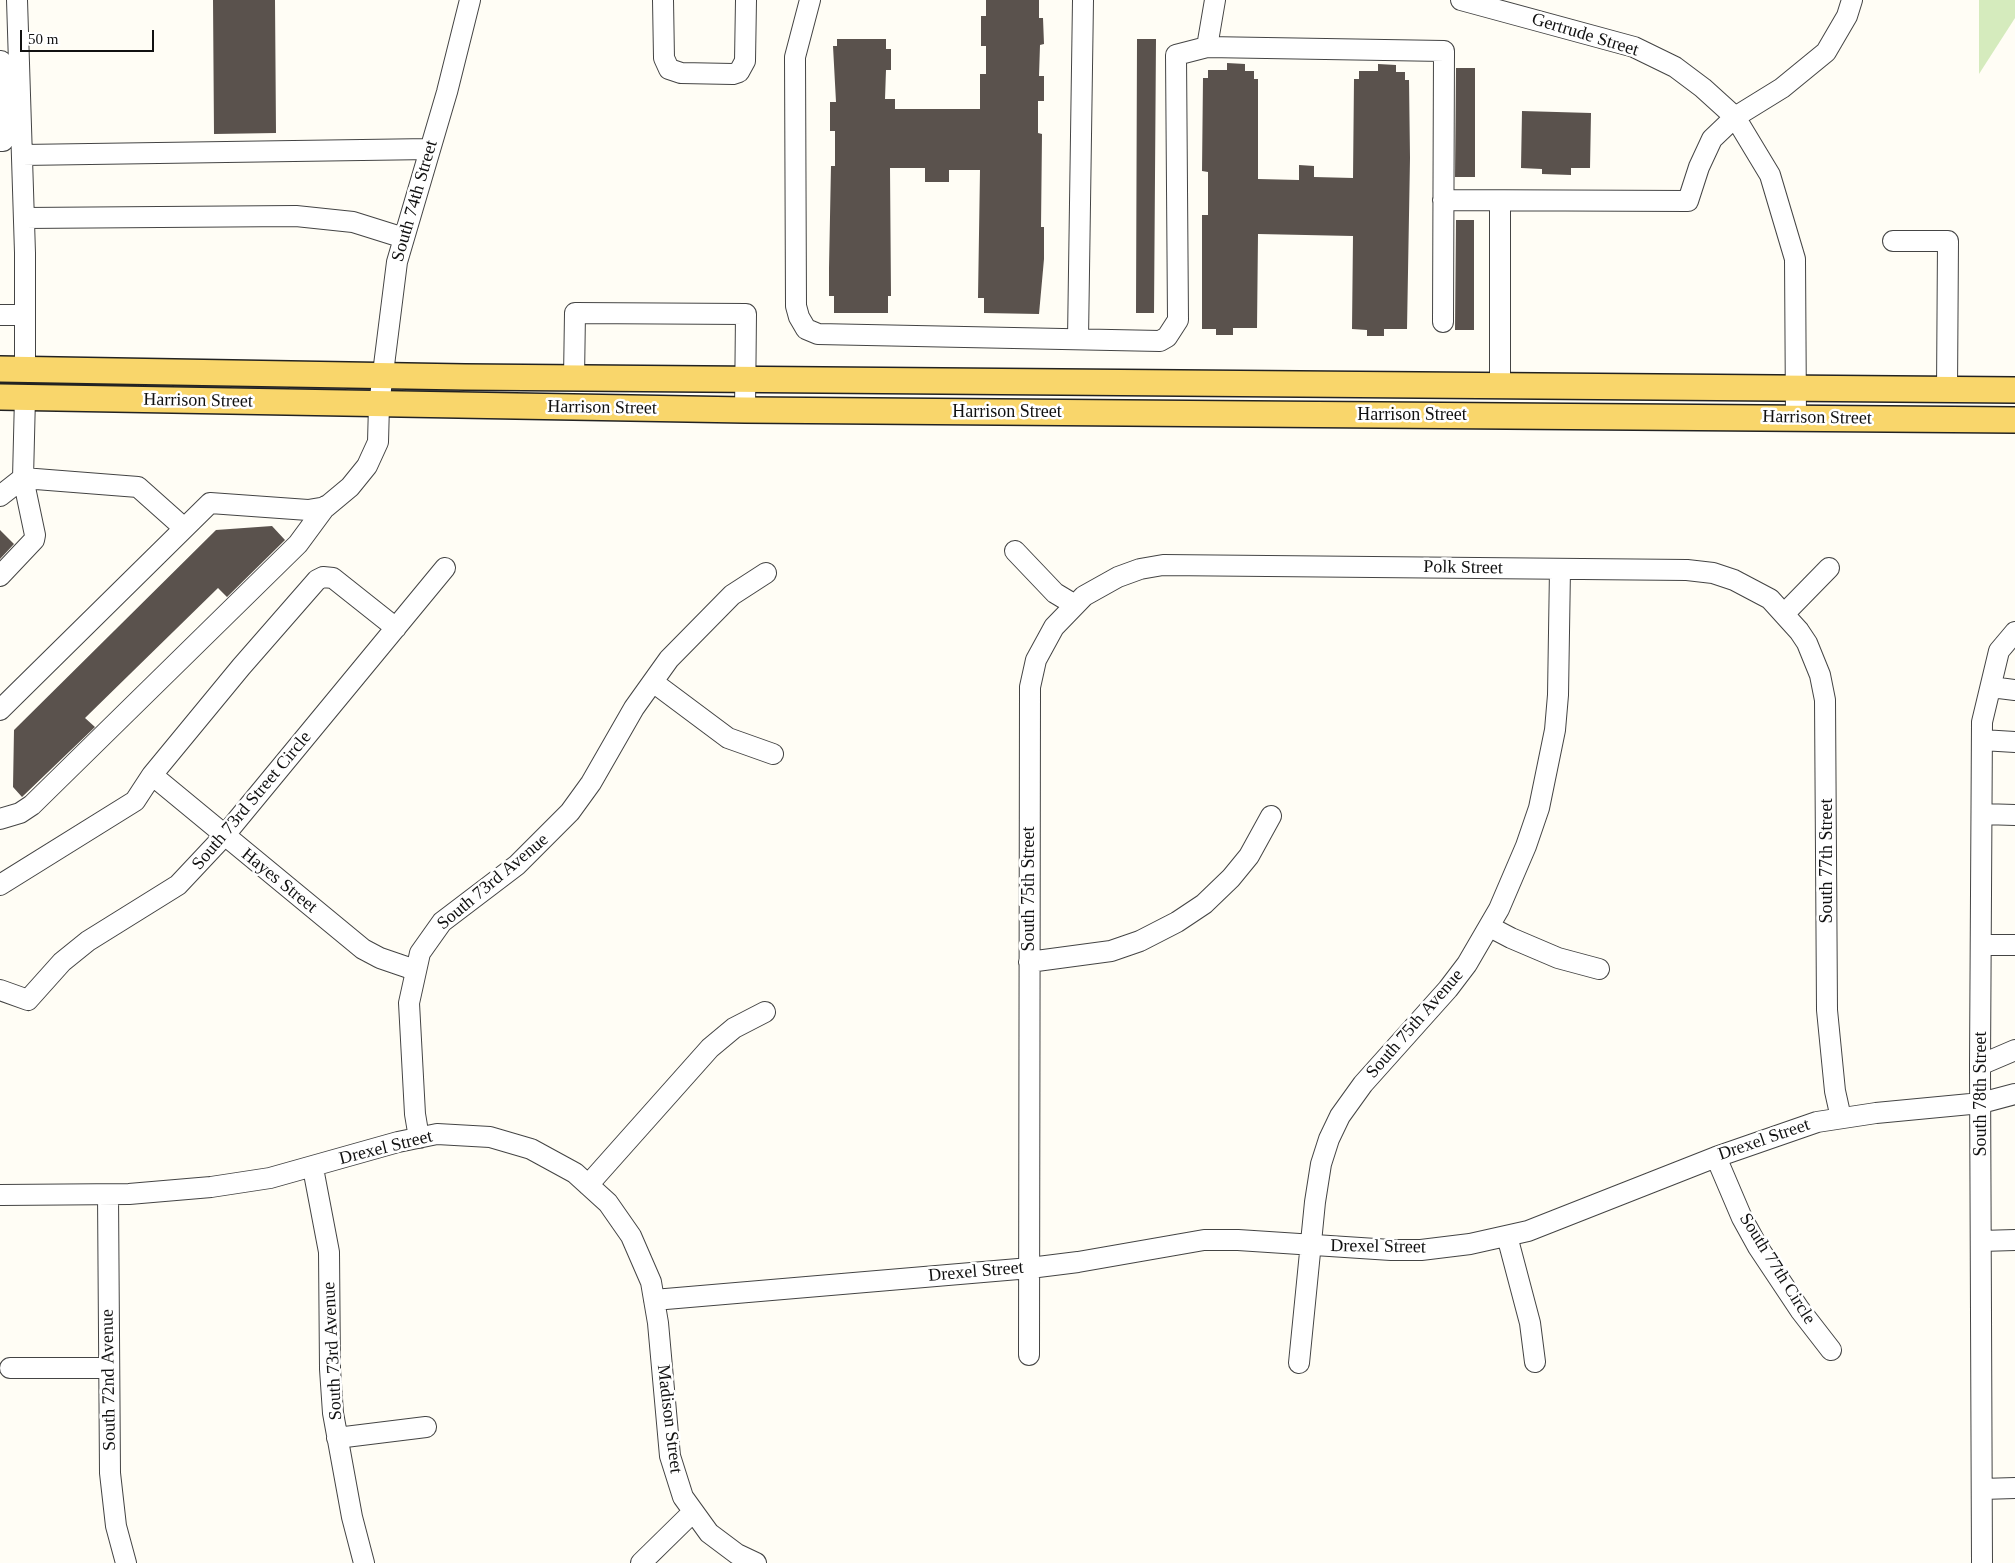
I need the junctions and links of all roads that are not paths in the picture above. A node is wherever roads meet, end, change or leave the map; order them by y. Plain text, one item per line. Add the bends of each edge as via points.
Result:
1 (470, 0) edge
2 (663, 0) edge
3 (746, 0) edge
4 (810, 0) edge
5 (1083, 0) edge
6 (1215, 0) edge
7 (1461, 0) edge
8 (1852, 0) edge
9 (12, 7) edge
10 (1207, 47) junction
11 (6, 62) edge
12 (1735, 117) junction
13 (0, 141) edge
14 (430, 149) junction
15 (22, 155) junction
16 (1443, 200) junction
17 (1500, 201) junction
18 (24, 218) junction
19 (404, 238) junction
20 (1893, 241) dead end
21 (0, 315) edge
22 (25, 315) junction
23 (1442, 322) dead end
24 (1078, 339) junction
25 (0, 369) edge
26 (25, 369) junction
27 (383, 374) junction
28 (574, 378) junction
29 (745, 380) junction
30 (1500, 387) junction
31 (1796, 389) junction
32 (1947, 390) junction
33 (2015, 390) edge
34 (0, 397) edge
35 (25, 397) junction
36 (379, 405) junction
37 (745, 410) junction
38 (1796, 418) junction
39 (2015, 420) edge
40 (23, 478) junction
41 (0, 496) edge
42 (326, 506) junction
43 (184, 528) junction
44 (1015, 550) dead end
45 (446, 568) dead end
46 (1829, 568) dead end
47 (1560, 569) junction
48 (766, 573) dead end
49 (0, 576) edge
50 (1075, 605) junction
51 (1784, 614) junction
52 (396, 628) junction
53 (2015, 632) edge
54 (653, 682) junction
55 (1990, 687) junction
56 (2015, 690) edge
57 (0, 710) edge
58 (1982, 740) junction
59 (2015, 742) edge
60 (773, 754) dead end
61 (152, 775) junction
62 (1982, 814) junction
63 (2015, 815) edge
64 (1272, 816) dead end
65 (0, 819) edge
66 (224, 836) junction
67 (0, 885) edge
68 (1490, 927) junction
69 (1982, 944) junction
70 (2015, 945) edge
71 (1029, 962) junction
72 (1599, 969) dead end
73 (415, 970) junction
74 (0, 990) edge
75 (765, 1012) dead end
76 (2015, 1050) edge
77 (1980, 1065) junction
78 (2015, 1094) edge
79 (1981, 1103) junction
80 (1841, 1118) junction
81 (419, 1138) junction
82 (1716, 1157) junction
83 (313, 1168) junction
84 (588, 1185) junction
85 (0, 1195) edge
86 (108, 1195) junction
87 (1507, 1236) junction
88 (2015, 1240) edge
89 (1981, 1241) junction
90 (1310, 1245) junction
91 (1030, 1268) junction
92 (654, 1300) junction
93 (1831, 1350) dead end
94 (1028, 1355) dead end
95 (1535, 1362) dead end
96 (1299, 1363) dead end
97 (10, 1368) dead end
98 (109, 1368) junction
99 (426, 1427) dead end
100 (337, 1438) junction
101 (2015, 1488) edge
102 (1982, 1489) junction
103 (693, 1512) junction
104 (126, 1563) edge
105 (364, 1563) edge
106 (641, 1563) edge
107 (756, 1563) edge
108 (1982, 1563) edge

1 - 14 street, South 74th Street
2 - 3 street via 664,58 669,68 681,73 733,74 740,72 745,61
4 - 24 street via 795,57 796,306 806,329 818,334
5 - 24 street
6 - 10 street
7 - 12 street, Gertrude Street via 1634,47 1675,67
8 - 12 street via 1847,16 1826,52 1782,88
9 - 11 street
10 - 16 street via 1444,51
10 - 24 street via 1176,55 1178,320 1167,337 1160,341
11 - 13 street via 3,141
11 - 15 street
12 - 17 street via 1712,139 1688,201
12 - 31 street, Gertrude Street via 1770,175 1795,259
14 - 15 street
14 - 19 street, South 74th Street
15 - 18 street
16 - 17 street
16 - 23 street
17 - 30 street
18 - 19 street via 296,216 353,222
18 - 22 street
19 - 27 street, South 74th Street via 397,262
20 - 32 street via 1948,241
21 - 22 street
22 - 26 street
25 - 26 main road, Harrison Street
26 - 27 main road, Harrison Street
27 - 28 main road, Harrison Street
27 - 36 street, South 74th Street
28 - 29 main road, Harrison Street
28 - 29 street via 575,312 746,314
29 - 30 main road, Harrison Street
29 - 37 street
30 - 31 main road, Harrison Street
31 - 32 main road, Harrison Street
31 - 38 street, Gertrude Street
32 - 33 main road, Harrison Street
34 - 35 main road, Harrison Street
35 - 36 main road, Harrison Street
35 - 40 street
36 - 37 main road, Harrison Street
36 - 42 street, South 74th Street via 378,442 373,455 350,487
37 - 38 main road, Harrison Street
38 - 39 main road, Harrison Street
40 - 41 street
40 - 43 street via 138,487
40 - 49 street via 34,540
42 - 43 street via 308,510 210,503
42 - 65 street via 298,544 32,805 20,813
43 - 57 street
44 - 50 street via 1055,593
45 - 52 street, South 73rd Street Circle
46 - 51 street
47 - 50 street, Polk Street via 1163,565 1118,577 1084,596
47 - 51 street, Polk Street via 1687,570 1713,574 1734,580 1770,599
47 - 68 street, South 75th Avenue via 1558,695 1549,768 1526,846
48 - 54 street, South 73rd Avenue via 732,595 703,622
50 - 71 street, South 75th Street via 1045,641 1036,660 1030,687
51 - 80 street, South 77th Street via 1807,643 1820,675 1825,700 1827,1010
52 - 61 street via 333,578 317,580
52 - 66 street, South 73rd Street Circle
53 - 55 street, South 78th Street via 1999,651
54 - 60 street via 728,738
54 - 73 street, South 73rd Avenue via 570,812 517,865 442,922 420,952
55 - 56 street
55 - 58 street, South 78th Street via 1982,722
58 - 59 street
58 - 62 street, South 78th Street
61 - 66 street, Hayes Street
61 - 67 street via 135,801
62 - 63 street
62 - 69 street, South 78th Street
64 - 71 street via 1249,856 1231,878 1204,904 1177,922 1140,941 1111,951
66 - 73 street, Hayes Street via 363,949
66 - 74 street, South 73rd Street Circle via 178,885 162,898 88,941 62,962 28,1000
68 - 72 street via 1558,958
68 - 90 street, South 75th Avenue via 1448,990 1362,1084 1340,1116 1321,1164
69 - 70 street
69 - 77 street, South 78th Street
71 - 91 street, South 75th Street
73 - 81 street, South 73rd Avenue via 409,1003
75 - 84 street via 734,1028 710,1048
76 - 77 street
77 - 79 street, South 78th Street
78 - 79 street, Drexel Street
79 - 80 street, Drexel Street
79 - 89 street, South 78th Street
80 - 82 street, Drexel Street via 1787,1131
81 - 83 street, Drexel Street
81 - 84 street, Drexel Street via 437,1134 469,1135 511,1142 564,1166
82 - 87 street, Drexel Street via 1528,1231
82 - 93 street, South 77th Circle via 1758,1247
83 - 86 street, Drexel Street via 211,1187
83 - 100 street, South 73rd Avenue via 329,1252 330,1368
84 - 92 street, Drexel Street via 608,1203 631,1236 647,1268
85 - 86 street, Drexel Street
86 - 98 street, South 72nd Avenue
87 - 90 street, Drexel Street via 1421,1250
87 - 95 street via 1530,1323
88 - 89 street
89 - 102 street, South 78th Street
90 - 91 street, Drexel Street via 1204,1240
90 - 96 street, South 75th Avenue
91 - 92 street, Drexel Street
91 - 94 street, South 75th Street
92 - 103 street, Madison Street via 670,1456 683,1497
97 - 98 street
98 - 104 street, South 72nd Avenue via 110,1473 116,1526
99 - 100 street
100 - 105 street, South 73rd Avenue
101 - 102 street
102 - 108 street, South 78th Street
103 - 106 street
103 - 107 street, Madison Street via 723,1545

